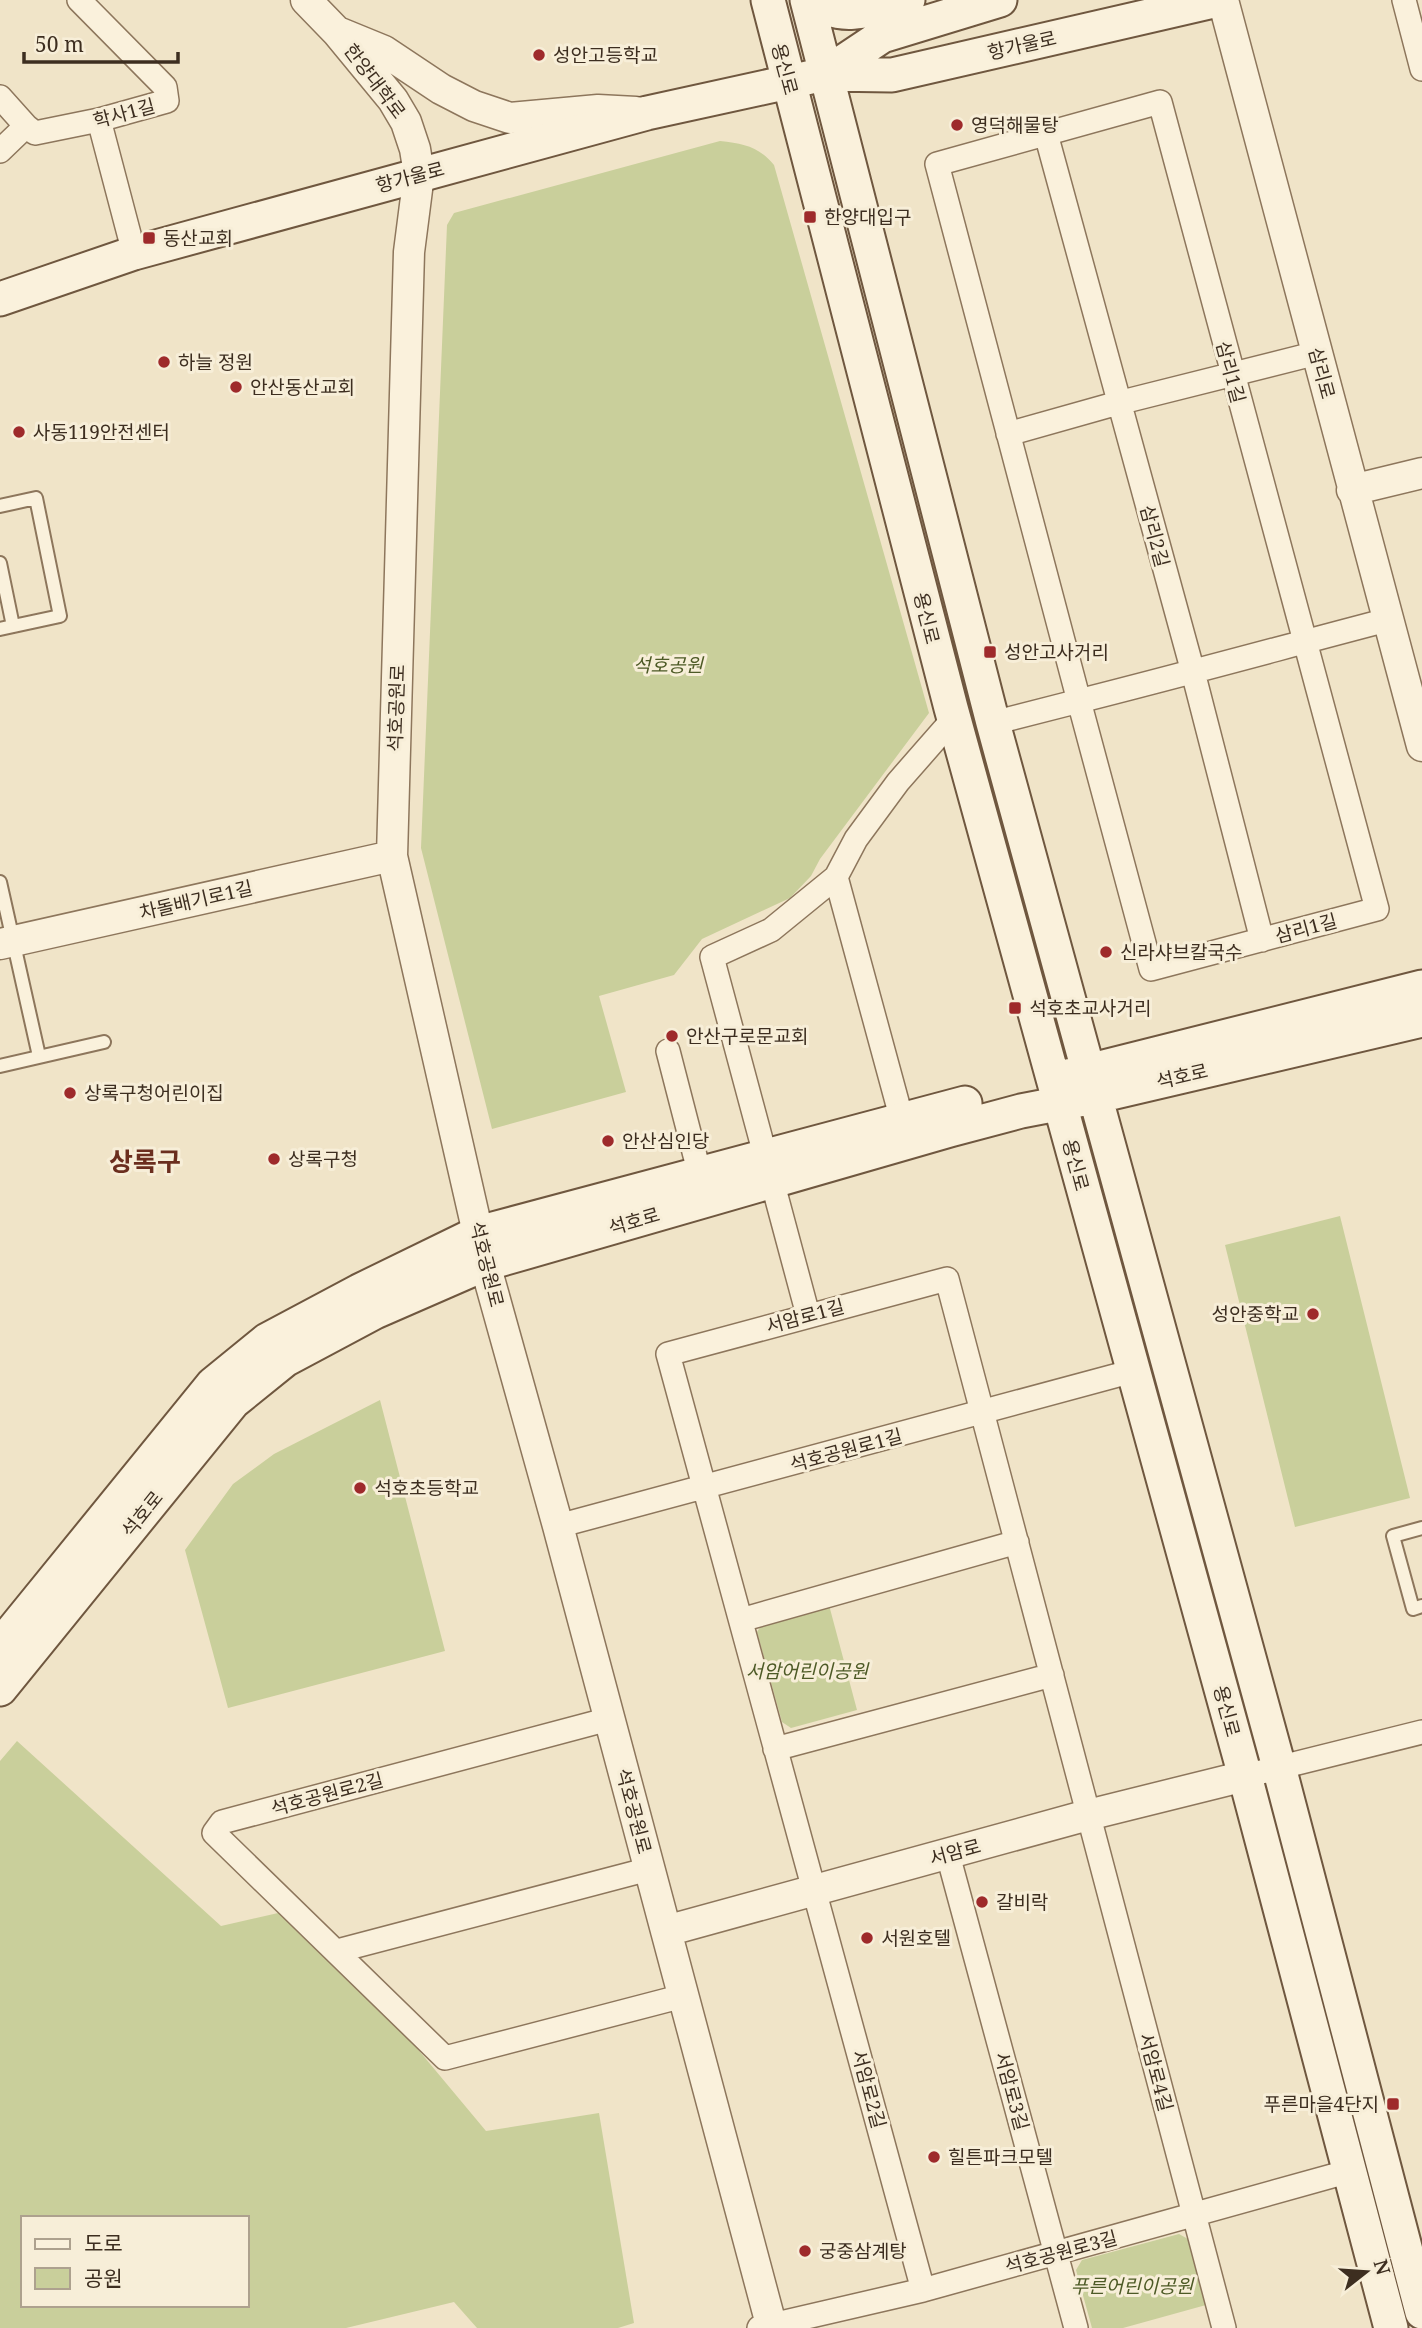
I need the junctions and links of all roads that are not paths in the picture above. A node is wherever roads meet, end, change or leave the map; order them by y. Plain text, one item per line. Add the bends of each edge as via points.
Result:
1 (79, 0) edge
2 (306, 0) edge
3 (768, 0) edge
4 (807, 0) edge
5 (817, 0) edge
6 (908, 0) edge
7 (1000, 0) edge
8 (1218, 0) edge
9 (1223, 0) edge
10 (1404, 0) edge
11 (337, 32) junction
12 (1422, 69) edge
13 (825, 74) junction
14 (789, 82) junction
15 (0, 97) edge
16 (647, 113) junction
17 (99, 120) junction
18 (26, 126) junction
19 (1046, 134) junction
20 (0, 151) edge
21 (419, 174) junction
22 (134, 253) junction
23 (0, 299) edge
24 (1317, 353) junction
25 (1232, 374) junction
26 (1118, 403) junction
27 (1008, 434) junction
28 (1422, 473) edge
29 (1352, 490) junction
30 (0, 506) edge
31 (0, 563) edge
32 (1387, 620) junction
33 (7, 628) edge
34 (1305, 642) junction
35 (1192, 672) junction
36 (1079, 701) junction
37 (954, 718) junction
38 (993, 723) junction
39 (1422, 746) edge
40 (392, 856) junction
41 (836, 877) junction
42 (0, 882) edge
43 (1262, 940) junction
44 (7, 943) edge
45 (1422, 987) edge
46 (1422, 1020) edge
47 (104, 1042) dead end
48 (668, 1051) dead end
49 (39, 1056) junction
50 (0, 1066) edge
51 (1091, 1084) junction
52 (1056, 1091) junction
53 (902, 1119) junction
54 (768, 1169) junction
55 (700, 1175) junction
56 (482, 1249) junction
57 (808, 1315) junction
58 (1133, 1371) junction
59 (983, 1413) junction
60 (704, 1488) junction
61 (558, 1526) junction
62 (1422, 1528) edge
63 (1017, 1542) junction
64 (1422, 1606) edge
65 (741, 1620) junction
66 (11, 1636) edge
67 (1052, 1675) junction
68 (0, 1689) edge
69 (609, 1718) junction
70 (1422, 1732) edge
71 (775, 1749) junction
72 (1279, 1767) junction
73 (1245, 1776) junction
74 (1088, 1815) junction
75 (948, 1855) junction
76 (649, 1869) junction
77 (814, 1889) junction
78 (666, 1931) junction
79 (337, 1951) junction
80 (683, 1996) junction
81 (1350, 2171) junction
82 (1195, 2216) junction
83 (1055, 2253) junction
84 (923, 2290) junction
85 (1422, 2312) edge
86 (767, 2327) edge
87 (1076, 2328) edge
88 (1224, 2328) edge
89 (1391, 2328) edge

1 - 17 street, 학사1길 via 166,88 167,101
2 - 11 street, 한양대학로
3 - 14 main road, 용신로
4 - 13 main road, 용신로
5 - 6 main road via 830,10 843,12
7 - 13 main road, 항가울로 via 882,36
8 - 13 main road, 항가울로 via 892,75
9 - 24 street, 삼리로
10 - 12 street
11 - 16 street via 384,51 474,106 510,118 598,110
11 - 21 street, 한양대학로 via 406,122
13 - 14 main road, 항가울로
13 - 38 main road, 용신로
14 - 16 main road, 항가울로
14 - 37 main road, 용신로
15 - 18 street
16 - 21 main road, 항가울로
17 - 18 street, 학사1길 via 35,133
17 - 22 street
18 - 20 street
19 - 25 street, 삼리1길 via 1160,102
19 - 26 street, 삼리2길
19 - 27 street, 삼리1길 via 937,163
21 - 22 main road, 항가울로
21 - 40 street, 석호공원로 via 409,252
22 - 23 main road, 항가울로
24 - 25 street
24 - 29 street, 삼리로
25 - 26 street
25 - 34 street, 삼리1길
26 - 27 street
26 - 35 street, 삼리2길
27 - 36 street, 삼리1길
28 - 29 street
29 - 32 street, 삼리로
30 - 33 lane via 36,498 60,616
31 - 33 lane
32 - 34 street
32 - 39 street, 삼리로
34 - 35 street
34 - 43 street, 삼리1길 via 1377,909
35 - 36 street
35 - 43 street, 삼리2길
36 - 38 street
36 - 43 street, 삼리1길 via 1151,969
37 - 41 street via 898,782 856,839
37 - 52 main road, 용신로
38 - 51 main road, 용신로
40 - 44 street, 차돌배기로1길
40 - 56 street, 석호공원로
41 - 53 street
41 - 54 street via 771,930 712,957
42 - 44 lane
44 - 49 lane
45 - 51 main road, 석호로
46 - 51 main road, 석호로
47 - 49 lane
48 - 55 street
49 - 50 lane
51 - 52 main road, 석호로
51 - 72 main road, 용신로
52 - 53 main road, 석호로
52 - 54 main road, 석호로 via 950,1130
52 - 58 main road, 용신로
53 - 54 main road, 석호로
54 - 55 main road, 석호로
54 - 56 main road, 석호로
54 - 57 street
55 - 56 main road, 석호로
56 - 61 street, 석호공원로
56 - 66 main road, 석호로 via 359,1291 267,1340 213,1384
57 - 59 street, 서암로1길 via 947,1279
57 - 60 street, 서암로1길 via 667,1354
58 - 59 street, 석호공원로1길
58 - 73 main road, 용신로
59 - 60 street, 석호공원로1길
59 - 63 street, 서암로1길
60 - 61 street, 석호공원로1길
60 - 65 street, 서암로1길
61 - 69 street, 석호공원로
62 - 64 lane via 1393,1536 1413,1609
63 - 65 street
63 - 67 street, 서암로1길
65 - 71 street, 서암로1길
66 - 68 main road, 석호로
67 - 71 street
67 - 74 street, 서암로1길
69 - 76 street, 석호공원로
69 - 79 street, 석호공원로2길 via 222,1822 214,1833
70 - 72 street
71 - 77 street, 서암로1길
72 - 73 street
72 - 85 main road, 용신로
73 - 74 street, 서암로
73 - 81 main road, 용신로
74 - 75 street, 서암로
74 - 82 street, 서암로4길
75 - 77 street, 서암로
75 - 83 street, 서암로3길
76 - 78 street, 석호공원로
76 - 79 street
77 - 78 street, 서암로
77 - 84 street, 서암로2길
78 - 80 street, 석호공원로
79 - 80 street, 석호공원로2길 via 445,2058
80 - 86 street, 석호공원로
81 - 82 street, 석호공원로3길
81 - 89 main road, 용신로
82 - 83 street, 석호공원로3길
82 - 88 street, 서암로4길
83 - 84 street, 석호공원로3길
83 - 87 street, 서암로3길
84 - 86 street, 석호공원로3길

